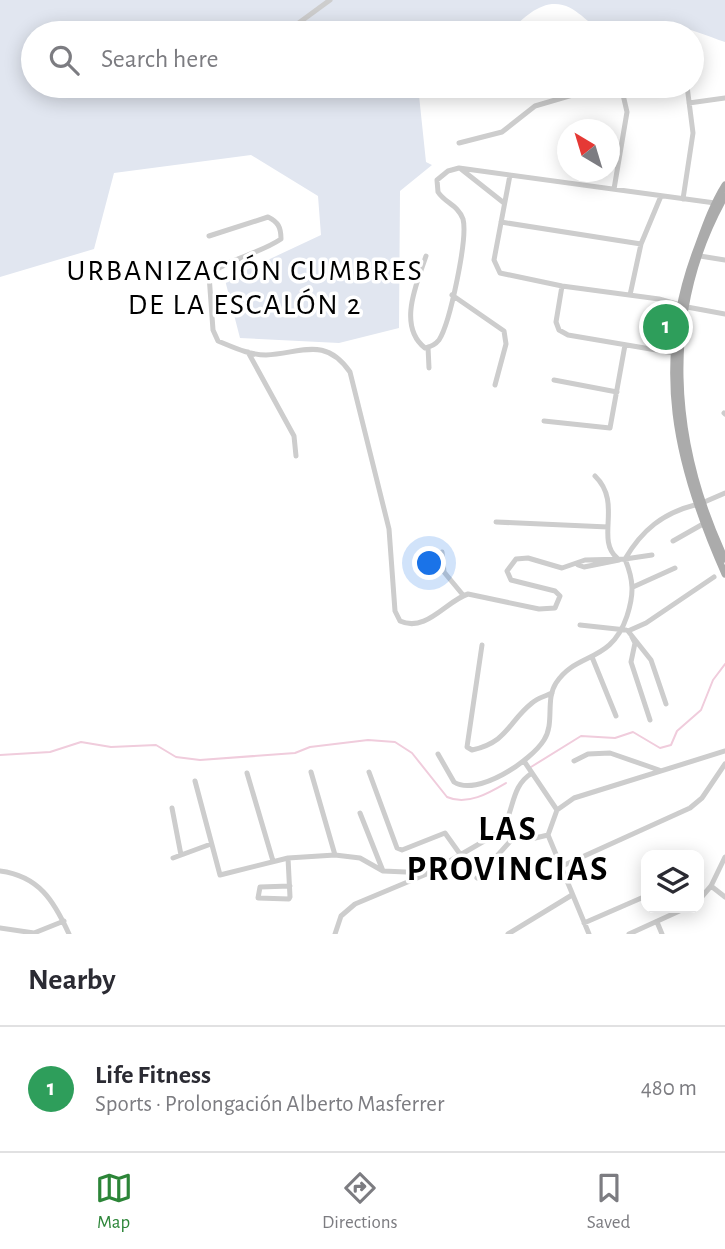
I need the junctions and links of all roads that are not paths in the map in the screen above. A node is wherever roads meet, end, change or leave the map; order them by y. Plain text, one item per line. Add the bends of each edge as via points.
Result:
1 (330, 0) edge
2 (301, 21) edge
3 (561, 98) edge
4 (624, 98) edge
5 (688, 98) edge
6 (725, 98) edge
7 (689, 103) junction
8 (459, 143) dead end
9 (458, 167) junction
10 (510, 175) junction
11 (725, 185) edge
12 (614, 189) junction
13 (661, 196) junction
14 (725, 196) edge
15 (683, 199) junction
16 (504, 203) junction
17 (720, 204) edge
18 (501, 222) junction
19 (209, 236) dead end
20 (640, 244) junction
21 (426, 256) dead end
22 (700, 256) junction
23 (725, 260) edge
24 (562, 286) junction
25 (452, 295) junction
26 (630, 295) junction
27 (683, 306) junction
28 (725, 314) edge
29 (625, 345) junction
30 (428, 347) junction
31 (248, 352) junction
32 (674, 353) junction
33 (429, 368) dead end
34 (554, 380) dead end
35 (495, 385) dead end
36 (617, 392) junction
37 (544, 421) dead end
38 (296, 456) dead end
39 (595, 476) dead end
40 (725, 493) edge
41 (698, 504) junction
42 (496, 522) dead end
43 (704, 524) junction
44 (608, 527) junction
45 (716, 540) junction
46 (673, 541) dead end
47 (725, 546) edge
48 (442, 552) dead end
49 (652, 555) dead end
50 (725, 559) edge
51 (622, 560) junction
52 (675, 568) dead end
53 (725, 574) edge
54 (714, 577) dead end
55 (633, 587) junction
56 (463, 595) junction
57 (580, 625) dead end
58 (626, 630) junction
59 (482, 645) dead end
60 (592, 657) junction
61 (552, 693) junction
62 (666, 704) dead end
63 (616, 716) dead end
64 (650, 720) dead end
65 (725, 751) edge
66 (438, 754) dead end
67 (524, 761) junction
68 (574, 761) dead end
69 (725, 764) edge
70 (659, 770) junction
71 (507, 771) junction
72 (311, 772) dead end
73 (369, 772) dead end
74 (247, 773) dead end
75 (532, 773) junction
76 (195, 781) dead end
77 (518, 783) junction
78 (172, 808) dead end
79 (557, 810) junction
80 (360, 813) dead end
81 (548, 835) junction
82 (211, 844) junction
83 (460, 854) junction
84 (181, 855) junction
85 (335, 855) junction
86 (725, 857) edge
87 (173, 858) dead end
88 (288, 858) junction
89 (273, 861) junction
90 (560, 867) junction
91 (383, 871) junction
92 (0, 872) edge
93 (429, 873) junction
94 (477, 878) dead end
95 (290, 886) junction
96 (711, 886) junction
97 (704, 894) edge
98 (572, 895) junction
99 (725, 897) edge
100 (641, 898) edge
101 (676, 913) edge
102 (64, 921) junction
103 (657, 922) junction
104 (584, 923) junction
105 (0, 929) edge
106 (69, 934) edge
107 (335, 934) edge
108 (508, 934) edge
109 (589, 934) edge
110 (629, 934) edge
111 (662, 934) edge

1 - 2 street
3 - 8 street via 535,106 489,138
4 - 12 street via 627,112
5 - 7 street
6 - 7 street
7 - 15 street via 693,133
9 - 10 street
9 - 16 street
9 - 25 street via 442,175 437,186 463,220 458,281
10 - 12 street
10 - 16 street
11 - 17 main road
12 - 13 street
13 - 15 street
13 - 20 street
14 - 17 main road
15 - 17 street
16 - 18 street
17 - 22 main road
17 - 27 main road via 692,261
18 - 20 street
18 - 24 street via 494,260 500,273
19 - 31 street via 268,217 281,230 281,239 270,246 209,275 213,331 218,341
20 - 26 street
21 - 30 street via 411,312 415,336
22 - 23 street
22 - 27 main road
24 - 26 street
24 - 29 street via 556,322 559,330
25 - 30 street via 438,341
25 - 35 street via 504,331 506,344
26 - 27 street
27 - 28 street
27 - 32 main road
27 - 41 main road via 680,401
29 - 32 street
29 - 36 street
30 - 33 street
31 - 38 street via 294,436
31 - 56 street via 265,355 316,348 343,361 350,372 389,529 395,611 400,621 427,620
32 - 41 main road via 681,450
34 - 36 street
36 - 37 street via 610,428
39 - 44 street via 610,499
40 - 41 street
41 - 43 main road
41 - 45 main road
41 - 51 street via 672,511 655,522
42 - 44 street
43 - 46 street
43 - 53 main road
44 - 51 street via 609,547
45 - 47 main road
45 - 50 main road
48 - 56 street via 444,572
49 - 51 street
51 - 55 street
51 - 56 street via 556,568 516,559 508,576 516,583 558,593 560,602 550,610
52 - 55 street
54 - 58 street via 646,623
55 - 58 street
57 - 58 street
58 - 60 street
58 - 62 street via 651,660
58 - 64 street via 635,643 631,662
59 - 61 street via 467,747 472,750 490,744 533,702
60 - 61 street via 566,672
60 - 63 street
61 - 67 street via 545,739
65 - 70 street
66 - 71 street via 460,786 479,786
67 - 71 street
67 - 75 street
68 - 70 street via 610,752
69 - 90 street via 690,808
70 - 79 street via 574,798
71 - 77 street
72 - 85 street
73 - 83 street via 397,848 445,833
74 - 89 street
75 - 77 street
75 - 79 street
76 - 82 street
77 - 83 street via 505,826
78 - 84 street
79 - 81 street
80 - 91 street
81 - 90 street
81 - 94 street via 514,836
82 - 84 street
82 - 89 street via 219,874
83 - 93 street
84 - 87 street
85 - 88 street
85 - 91 street via 360,858
86 - 96 street
88 - 89 street
88 - 95 street
90 - 98 street
91 - 93 street
92 - 102 street via 16,873 42,888
93 - 107 street via 355,904 341,916
95 - 95 street via 289,899 258,898 262,886
96 - 97 street
96 - 99 street
98 - 104 street
98 - 108 street
100 - 104 street
101 - 103 street
102 - 105 street via 34,933
102 - 106 street
103 - 110 street
103 - 111 street
104 - 109 street

